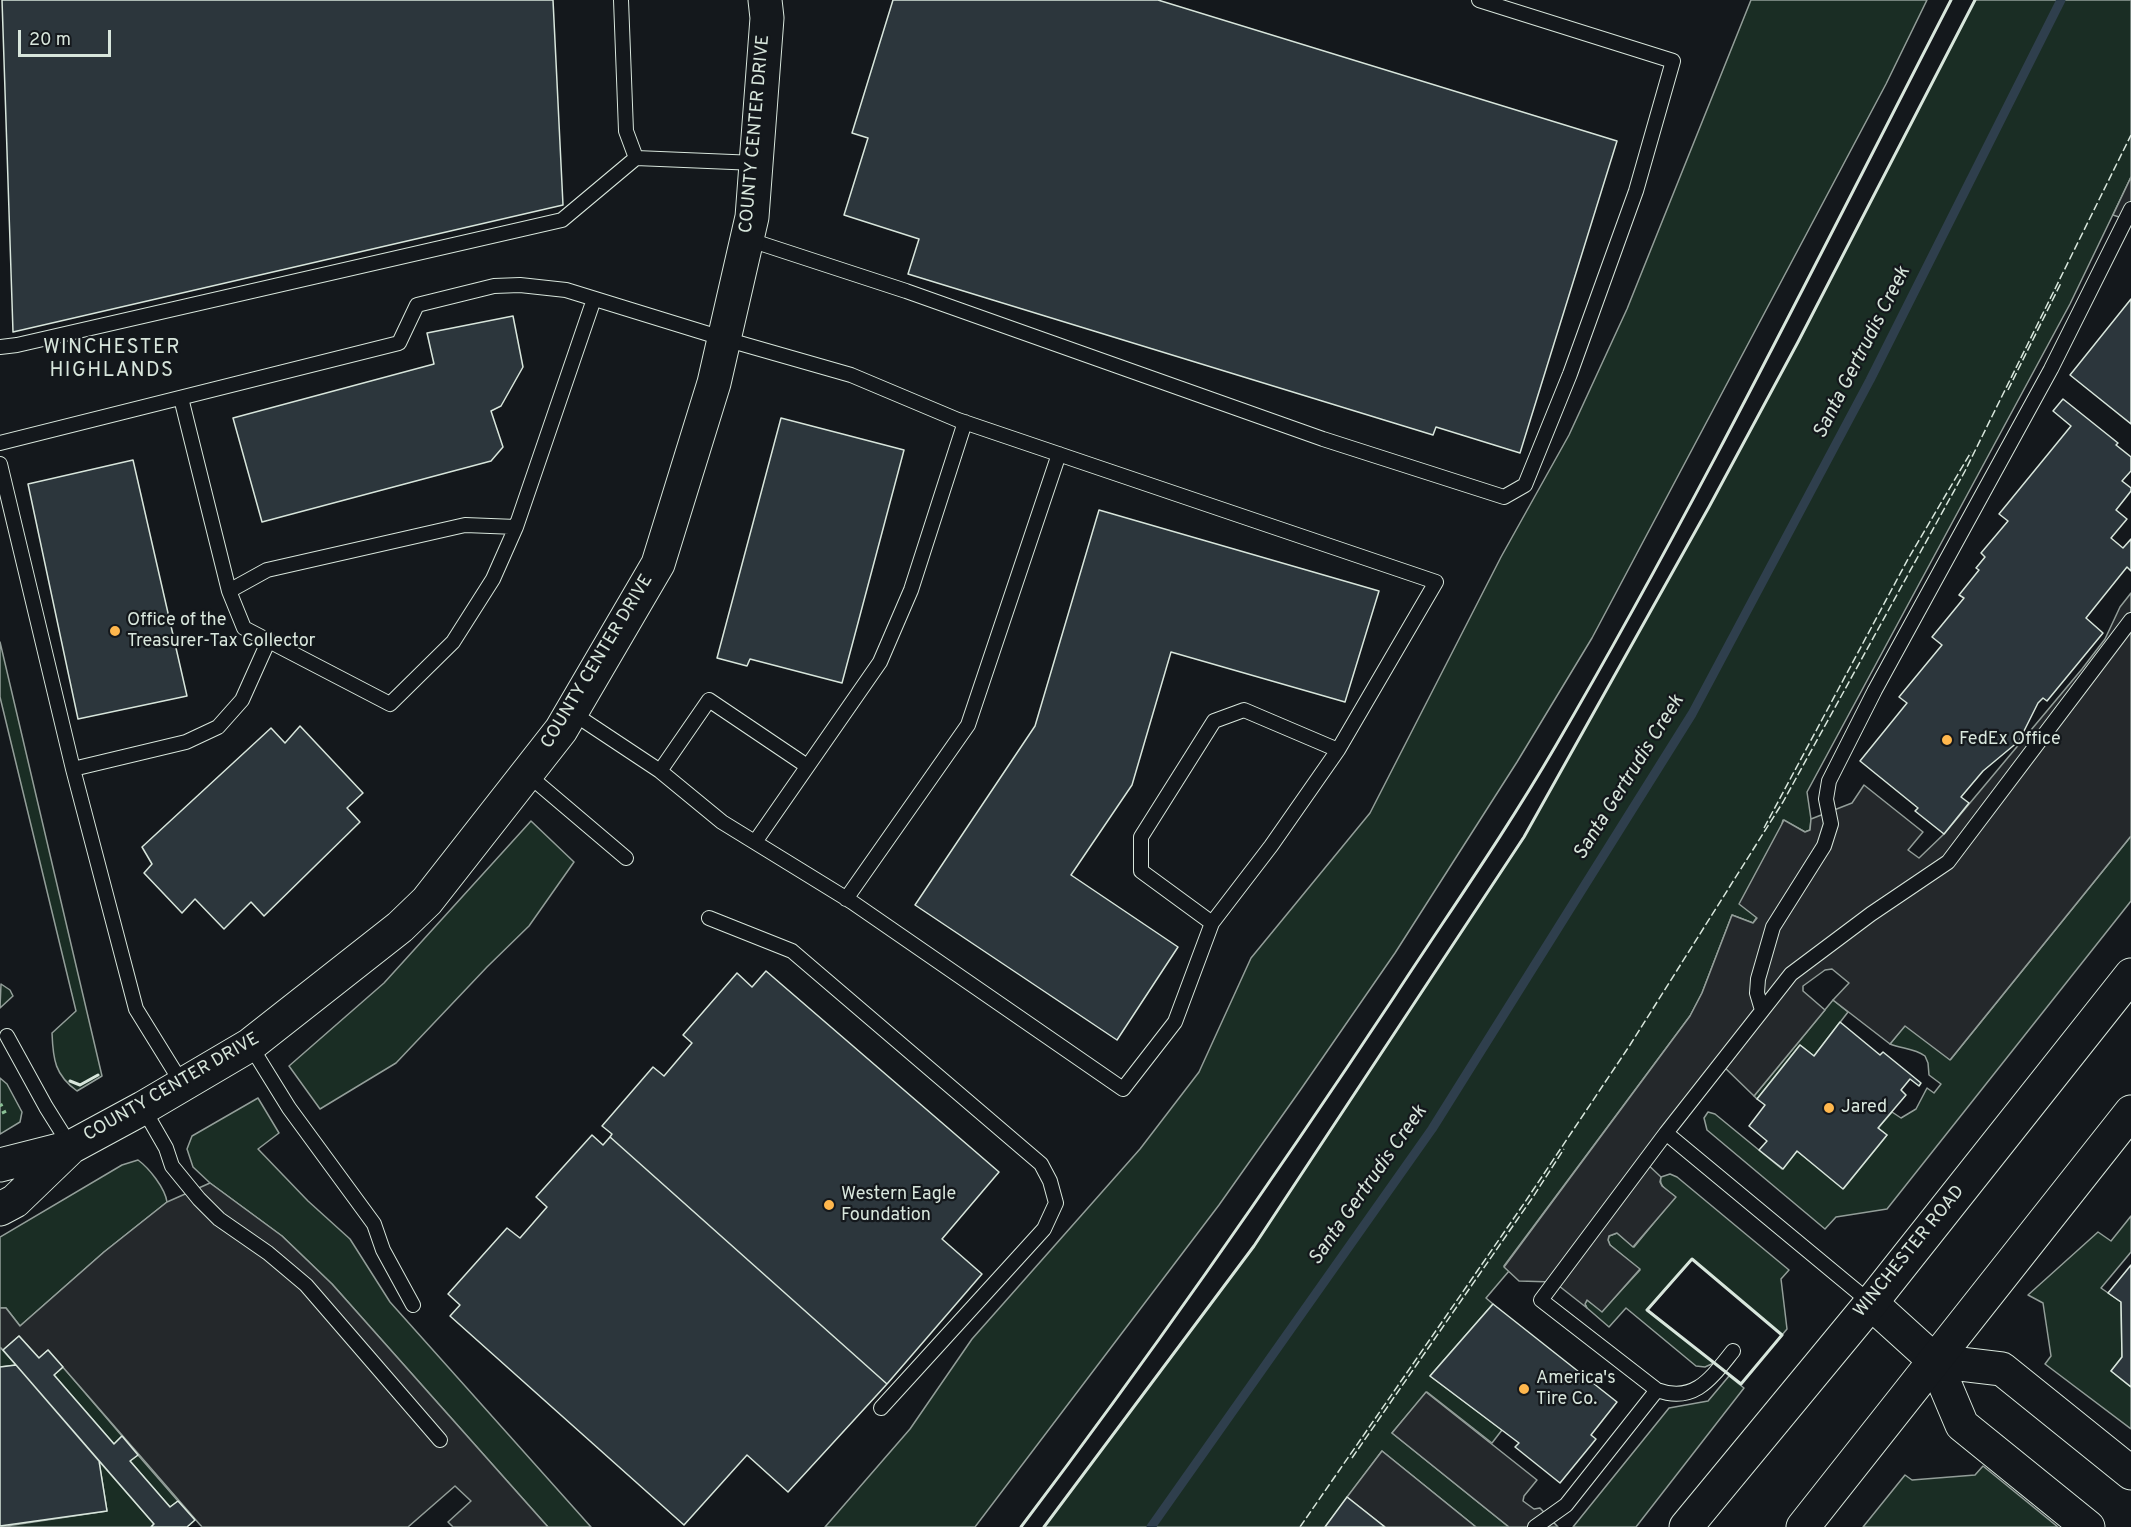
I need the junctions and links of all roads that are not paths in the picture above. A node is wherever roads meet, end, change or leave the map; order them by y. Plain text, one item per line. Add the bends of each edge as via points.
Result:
1 (621, 0) edge
2 (765, 0) edge
3 (1479, 0) edge
4 (636, 158) junction
5 (756, 163) junction
6 (2131, 209) edge
7 (747, 239) junction
8 (594, 299) junction
9 (725, 339) junction
10 (0, 347) edge
11 (181, 398) junction
12 (965, 422) junction
13 (0, 443) edge
14 (1059, 454) junction
15 (0, 464) edge
16 (516, 527) junction
17 (229, 591) junction
18 (2131, 620) edge
19 (268, 642) junction
20 (571, 712) junction
21 (1338, 750) junction
22 (807, 766) junction
23 (73, 769) junction
24 (660, 771) junction
25 (527, 774) junction
26 (754, 842) junction
27 (626, 858) dead end
28 (846, 899) junction
29 (709, 918) dead end
30 (1212, 923) junction
31 (2131, 975) edge
32 (1762, 1010) junction
33 (7, 1036) dead end
34 (250, 1045) junction
35 (183, 1085) junction
36 (144, 1108) junction
37 (2131, 1113) edge
38 (1666, 1133) junction
39 (71, 1147) junction
40 (0, 1165) edge
41 (0, 1209) edge
42 (1871, 1303) junction
43 (413, 1305) dead end
44 (1733, 1351) dead end
45 (1935, 1361) junction
46 (1657, 1390) junction
47 (881, 1408) dead end
48 (440, 1440) dead end
49 (2131, 1473) edge
50 (1534, 1527) edge
51 (1686, 1527) edge
52 (1803, 1527) edge
53 (2088, 1527) edge

1 - 4 lane via 626,131
2 - 5 street, COUNTY CENTER DRIVE
3 - 7 lane via 1673,61 1636,191 1570,374 1525,485 1504,497 1323,439 906,291
4 - 5 lane
4 - 10 lane via 562,220
5 - 7 street, COUNTY CENTER DRIVE
6 - 32 lane via 2051,369 1829,781 1826,799 1832,824 1824,846 1773,927 1756,993
7 - 9 street, COUNTY CENTER DRIVE
8 - 9 lane
8 - 11 lane via 566,290 494,285 417,305 399,343
8 - 16 lane
9 - 12 lane via 851,375
9 - 20 street, COUNTY CENTER DRIVE via 658,564
11 - 13 lane
11 - 17 lane
12 - 14 lane
12 - 22 lane via 911,590 880,662
14 - 21 lane via 1436,582
14 - 28 lane via 968,725
15 - 23 lane
16 - 17 lane via 465,525 267,570
16 - 19 lane via 493,579 453,642 390,704
17 - 19 lane via 244,628
18 - 32 lane via 1948,862 1791,974
19 - 23 lane via 242,700 218,727 186,742
20 - 24 lane
20 - 25 street, COUNTY CENTER DRIVE
21 - 30 lane
21 - 30 lane via 1244,710 1214,721 1141,837 1141,871
22 - 24 lane via 709,700
22 - 26 lane
23 - 35 lane via 136,1010
24 - 26 lane via 722,822
25 - 27 lane
25 - 34 street, COUNTY CENTER DRIVE via 428,901
26 - 28 lane
28 - 30 lane via 1123,1089 1174,1022
29 - 47 lane via 792,951 1041,1164 1050,1181 1056,1203 1044,1229
31 - 42 street, WINCHESTER ROAD
32 - 38 lane
33 - 39 lane
34 - 35 street, COUNTY CENTER DRIVE
34 - 43 lane via 295,1117 374,1224 383,1250
35 - 36 street, COUNTY CENTER DRIVE
36 - 39 street, COUNTY CENTER DRIVE
36 - 48 lane via 172,1166 199,1199 219,1219 306,1285
37 - 45 street
38 - 42 lane
38 - 46 lane via 1541,1300
39 - 40 street, COUNTY CENTER DRIVE
39 - 41 street, COUNTY CENTER DRIVE via 15,1201
42 - 45 street
42 - 51 street, WINCHESTER ROAD
44 - 46 lane via 1705,1385 1683,1393
45 - 49 street via 2002,1369
45 - 52 street
45 - 53 street via 1962,1425
46 - 50 lane via 1566,1505

